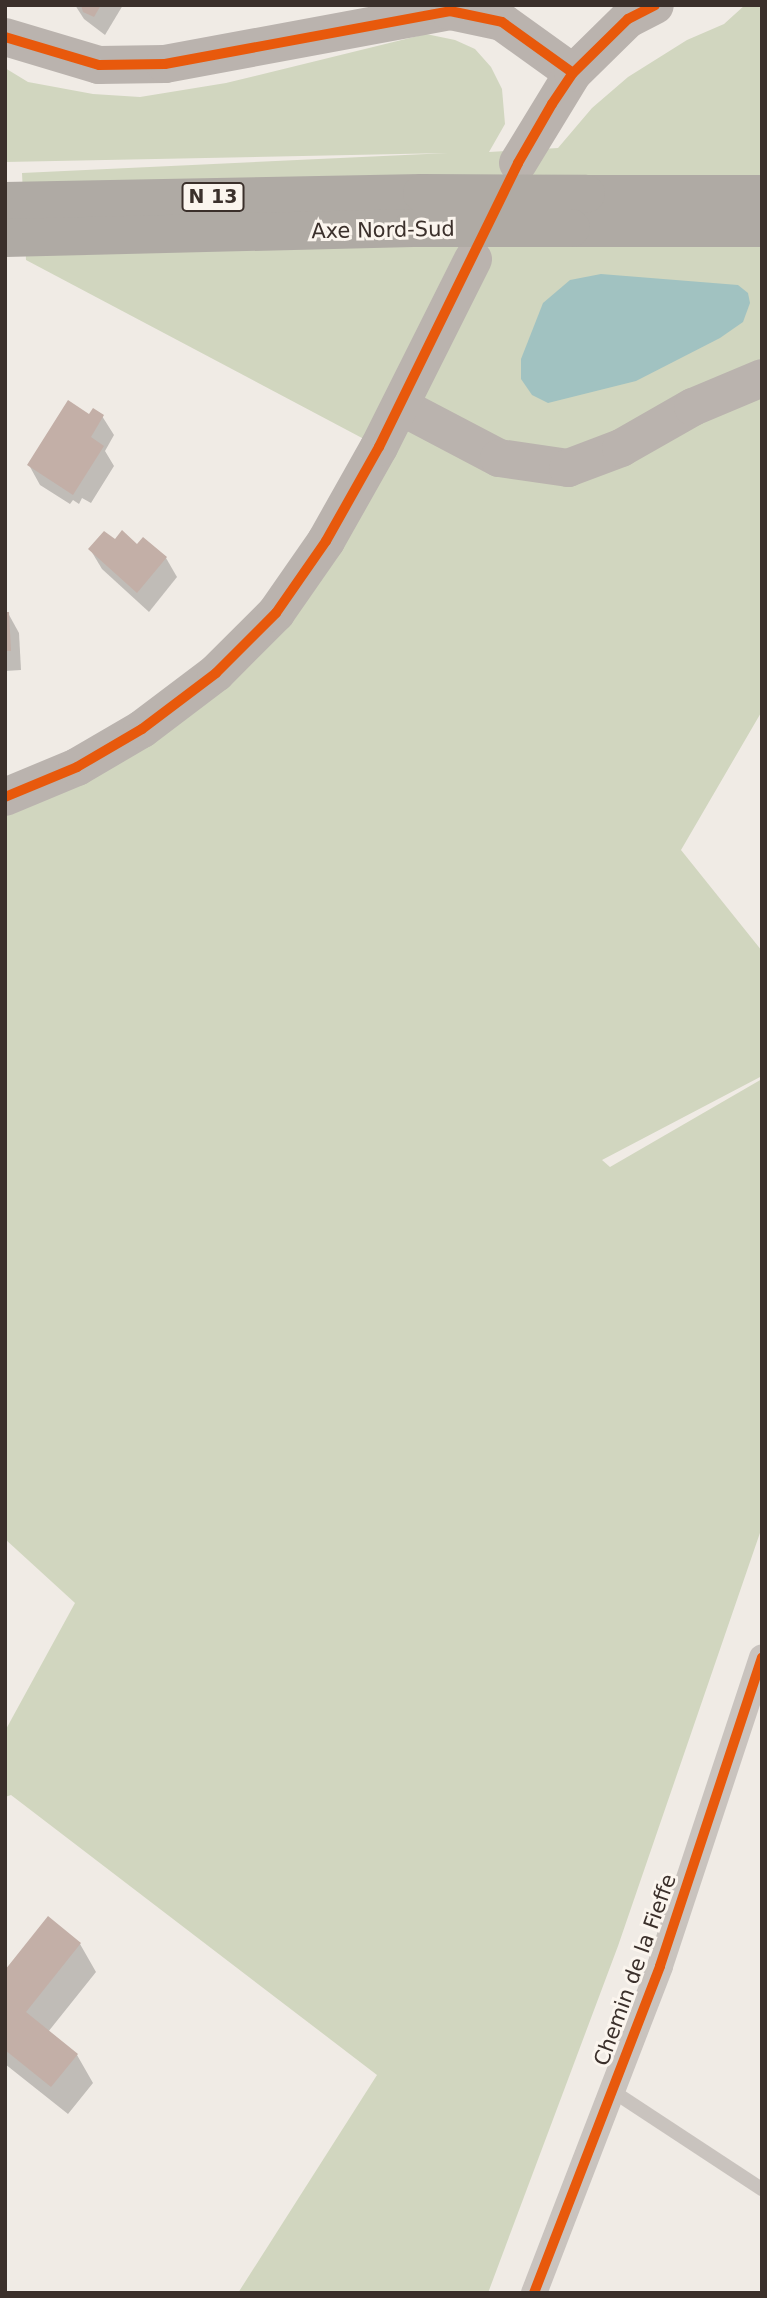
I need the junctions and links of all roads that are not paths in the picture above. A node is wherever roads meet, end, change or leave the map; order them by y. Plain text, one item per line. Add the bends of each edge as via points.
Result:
1 (655, 5) edge
2 (5, 37) edge
3 (573, 73) junction
4 (518, 163) dead end
5 (762, 194) edge
6 (5, 201) edge
7 (417, 211) junction
8 (578, 211) junction
9 (762, 228) edge
10 (5, 238) edge
11 (473, 259) dead end
12 (762, 378) edge
13 (400, 406) junction
14 (5, 797) edge
15 (762, 1657) edge
16 (611, 2090) junction
17 (762, 2189) edge
18 (534, 2293) edge

1 - 3 street via 628,19
2 - 3 street via 99,65 165,64 450,11 502,22
3 - 4 street
5 - 8 highway, Axe Nord-Sud / N 13
6 - 7 highway, Axe Nord-Sud / N 13
7 - 8 highway, Axe Nord-Sud / N 13, bridge
7 - 10 highway, Axe Nord-Sud / N 13
8 - 9 highway, Axe Nord-Sud / N 13
11 - 13 street
12 - 13 street via 693,407 621,448 568,468 499,458
13 - 14 street via 327,541 276,613 247,644 142,729 77,767
15 - 16 street, Chemin de la Fieffe via 660,1966
16 - 17 lane
16 - 18 street, Chemin de la Fieffe

